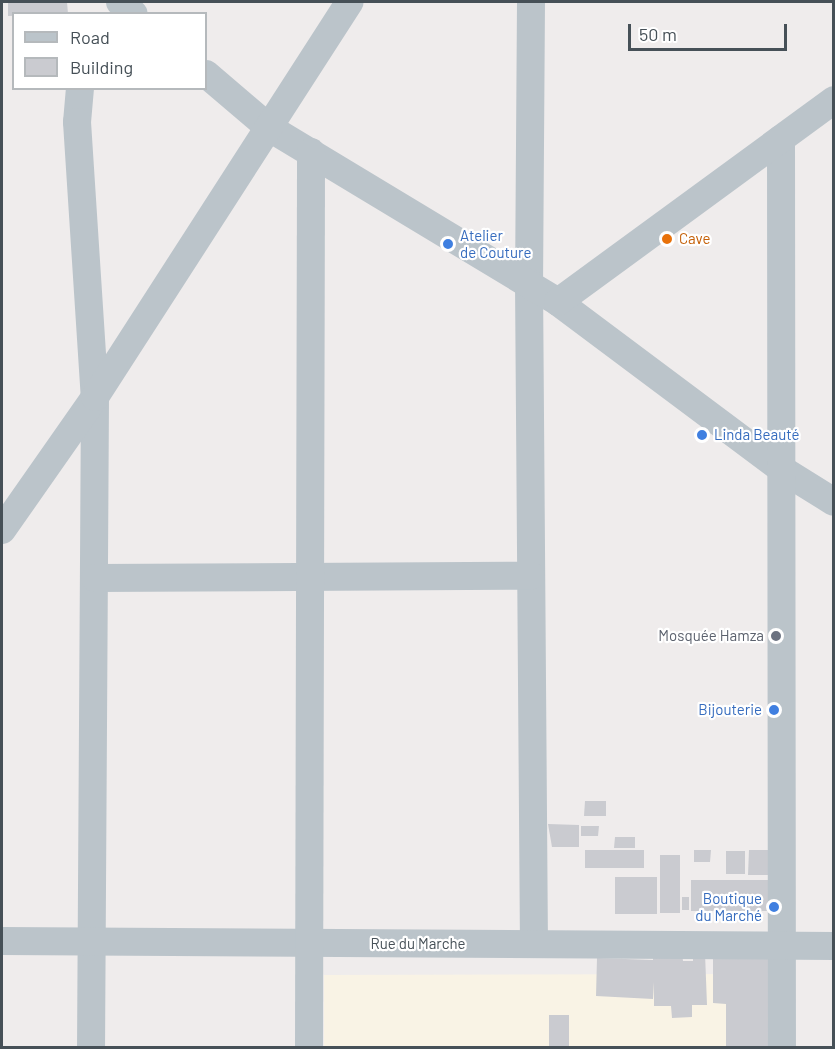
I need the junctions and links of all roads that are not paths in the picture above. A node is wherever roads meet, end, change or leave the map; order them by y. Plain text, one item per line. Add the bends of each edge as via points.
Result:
1 (350, 2) edge
2 (531, 2) edge
3 (207, 75) edge
4 (80, 90) edge
5 (834, 100) edge
6 (268, 127) junction
7 (781, 139) junction
8 (311, 152) junction
9 (529, 282) junction
10 (558, 302) junction
11 (95, 397) junction
12 (781, 469) junction
13 (834, 502) edge
14 (2, 530) edge
15 (531, 576) junction
16 (95, 578) junction
17 (310, 578) junction
18 (2, 941) edge
19 (90, 942) junction
20 (309, 943) junction
21 (534, 944) junction
22 (782, 946) junction
23 (834, 946) edge
24 (90, 1047) edge
25 (309, 1047) edge
26 (782, 1047) edge

1 - 6 street
2 - 9 street
3 - 6 street
4 - 11 street via 77,122
5 - 7 street
6 - 8 street
6 - 11 street
7 - 10 street
7 - 12 street
8 - 9 street
8 - 17 street
9 - 10 street
9 - 15 street
10 - 12 street
11 - 14 street
11 - 16 street
12 - 13 street
12 - 22 street
15 - 17 street
15 - 21 street
16 - 17 street
16 - 19 street
17 - 20 street
18 - 19 street, Rue du Marche
19 - 20 street, Rue du Marche
19 - 24 street
20 - 21 street, Rue du Marche
20 - 25 street
21 - 22 street, Rue du Marche
22 - 23 street, Rue du Marche
22 - 26 street

